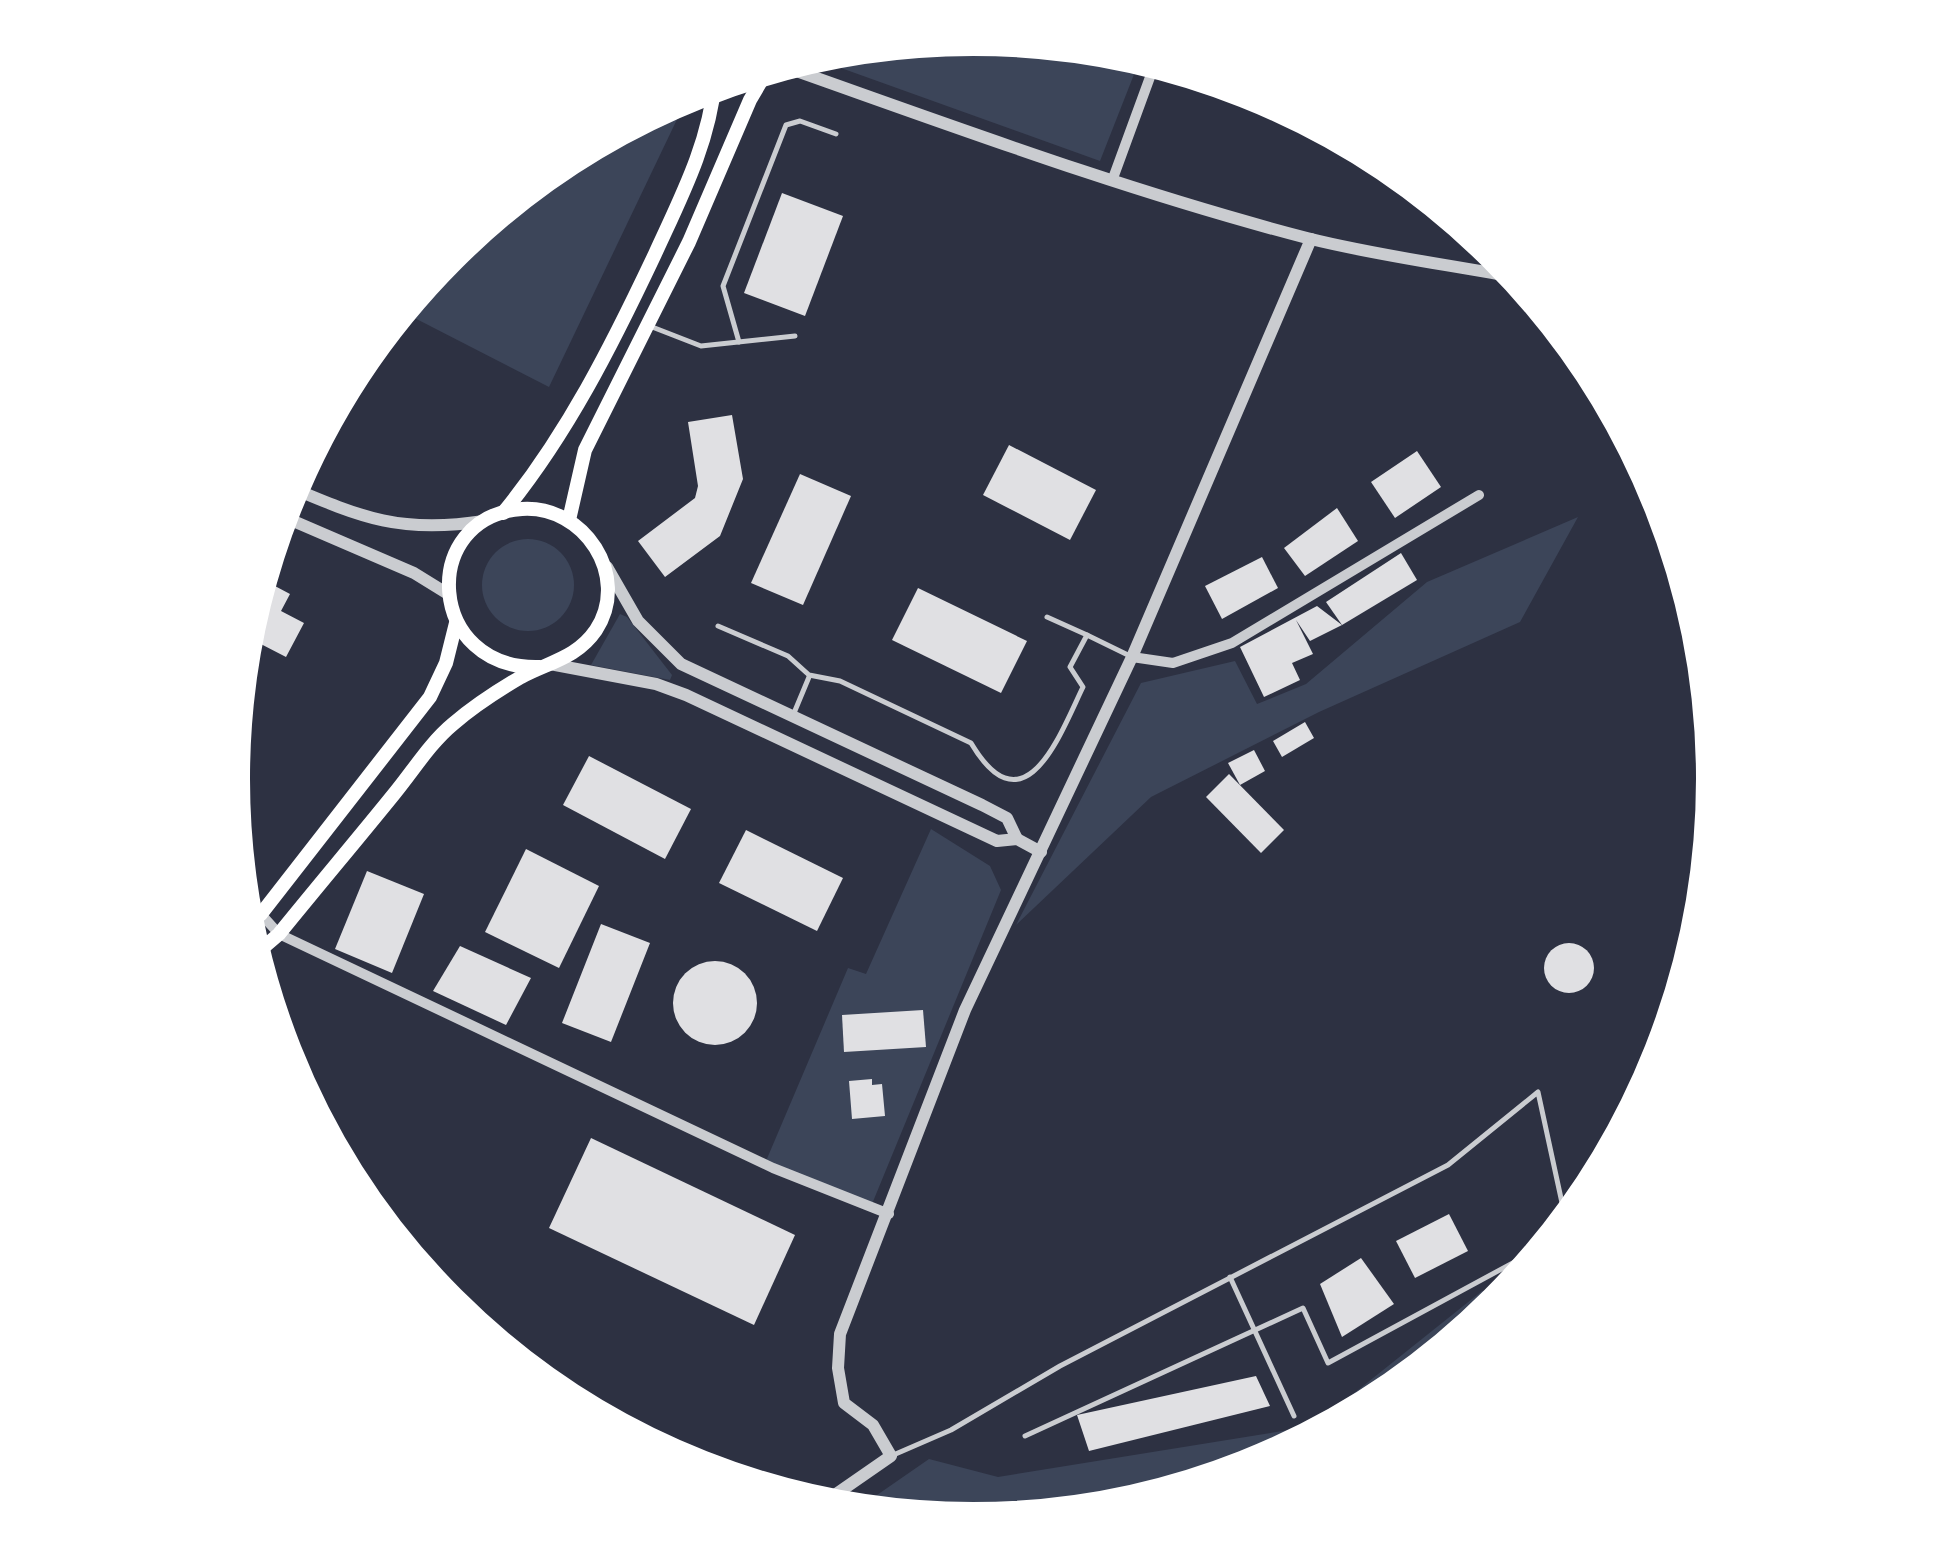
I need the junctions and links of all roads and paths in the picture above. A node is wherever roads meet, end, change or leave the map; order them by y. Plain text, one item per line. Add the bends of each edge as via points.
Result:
1 (1152, 73) edge
2 (788, 74) edge
3 (761, 82) edge
4 (711, 99) edge
5 (836, 134) dead end
6 (1112, 181) junction
7 (1311, 239) junction
8 (1498, 274) edge
9 (647, 326) junction
10 (795, 336) dead end
11 (739, 342) junction
12 (303, 492) edge
13 (1478, 495) dead end
14 (503, 513) junction
15 (292, 520) edge
16 (487, 520) junction
17 (570, 520) junction
18 (601, 556) junction
19 (448, 594) junction
20 (1046, 617) dead end
21 (456, 623) junction
22 (718, 626) dead end
23 (1087, 635) junction
24 (1132, 658) junction
25 (545, 666) junction
26 (809, 675) junction
27 (792, 716) junction
28 (1017, 839) junction
29 (1041, 852) junction
30 (261, 914) junction
31 (257, 917) edge
32 (279, 934) junction
33 (264, 947) edge
34 (1563, 1207) edge
35 (889, 1214) junction
36 (1523, 1257) edge
37 (1230, 1277) junction
38 (1253, 1328) junction
39 (1294, 1416) dead end
40 (1025, 1436) dead end
41 (890, 1456) junction
42 (835, 1495) edge

1 - 6 street
2 - 6 street
3 - 9 main road
4 - 14 main road via 698,161 634,298 561,437
5 - 11 lane via 800,121 786,124 723,286
6 - 7 street
7 - 8 street
7 - 24 street
9 - 11 lane via 692,345
9 - 17 main road via 585,450
10 - 11 lane
12 - 16 street via 379,522 428,529
13 - 24 street via 1232,643 1172,663
14 - 16 main road
14 - 17 main road via 537,510
15 - 19 street
16 - 19 main road via 456,553
17 - 18 main road
18 - 25 main road via 607,592 598,626 584,646
18 - 27 street via 638,621 681,664
19 - 21 main road
20 - 23 lane
21 - 25 main road via 486,656 503,664
21 - 30 main road via 430,697
22 - 26 lane via 788,656
23 - 24 lane
23 - 26 lane via 1070,667 1083,687 1046,764 1024,776 982,762 971,743 840,682
24 - 29 street
25 - 28 street via 671,690 997,841
25 - 32 main road via 449,727
26 - 27 lane
27 - 28 street via 1007,818
28 - 29 street
29 - 35 street via 965,1010
30 - 31 main road
30 - 32 street
32 - 33 main road
32 - 35 street via 773,1168
34 - 37 lane via 1538,1092 1448,1164
35 - 41 street via 840,1334 838,1368 844,1404 874,1425
36 - 38 lane via 1328,1363 1303,1308
37 - 38 lane
37 - 41 lane via 951,1430
38 - 39 lane
38 - 40 lane
41 - 42 street

